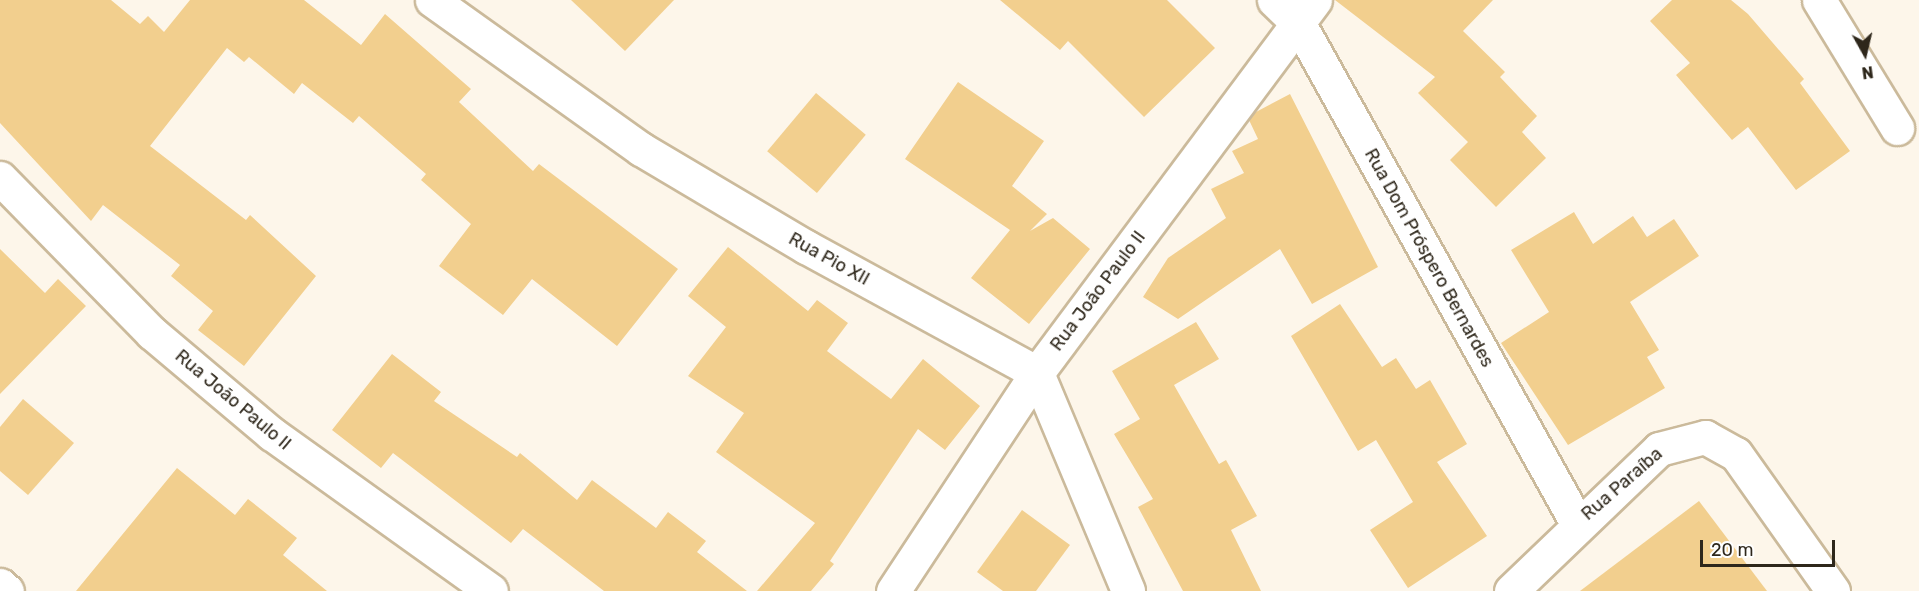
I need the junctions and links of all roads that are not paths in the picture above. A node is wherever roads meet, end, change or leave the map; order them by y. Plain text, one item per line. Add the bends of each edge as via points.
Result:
1 (432, 0) edge
2 (1274, 0) edge
3 (1819, 0) edge
4 (1307, 12) edge
5 (1897, 128) dead end
6 (0, 178) edge
7 (1037, 373) junction
8 (1577, 523) junction
9 (0, 585) edge
10 (7, 591) edge
11 (491, 591) edge
12 (893, 591) edge
13 (1128, 591) edge
14 (1511, 591) edge
15 (1833, 591) edge

1 - 7 street, Rua Pio XII via 641,149 806,247
2 - 4 street, Rua Dom Próspero Bernardes
3 - 5 street
4 - 7 street, Rua João Paulo II
4 - 8 street, Rua Dom Próspero Bernardes
6 - 11 street, Rua João Paulo II via 152,333 272,434
7 - 12 street, Rua João Paulo II
7 - 13 street
8 - 14 street, Rua Paraíba
8 - 15 street, Rua Paraíba via 1659,449 1678,441 1716,439 1749,470
9 - 10 street

